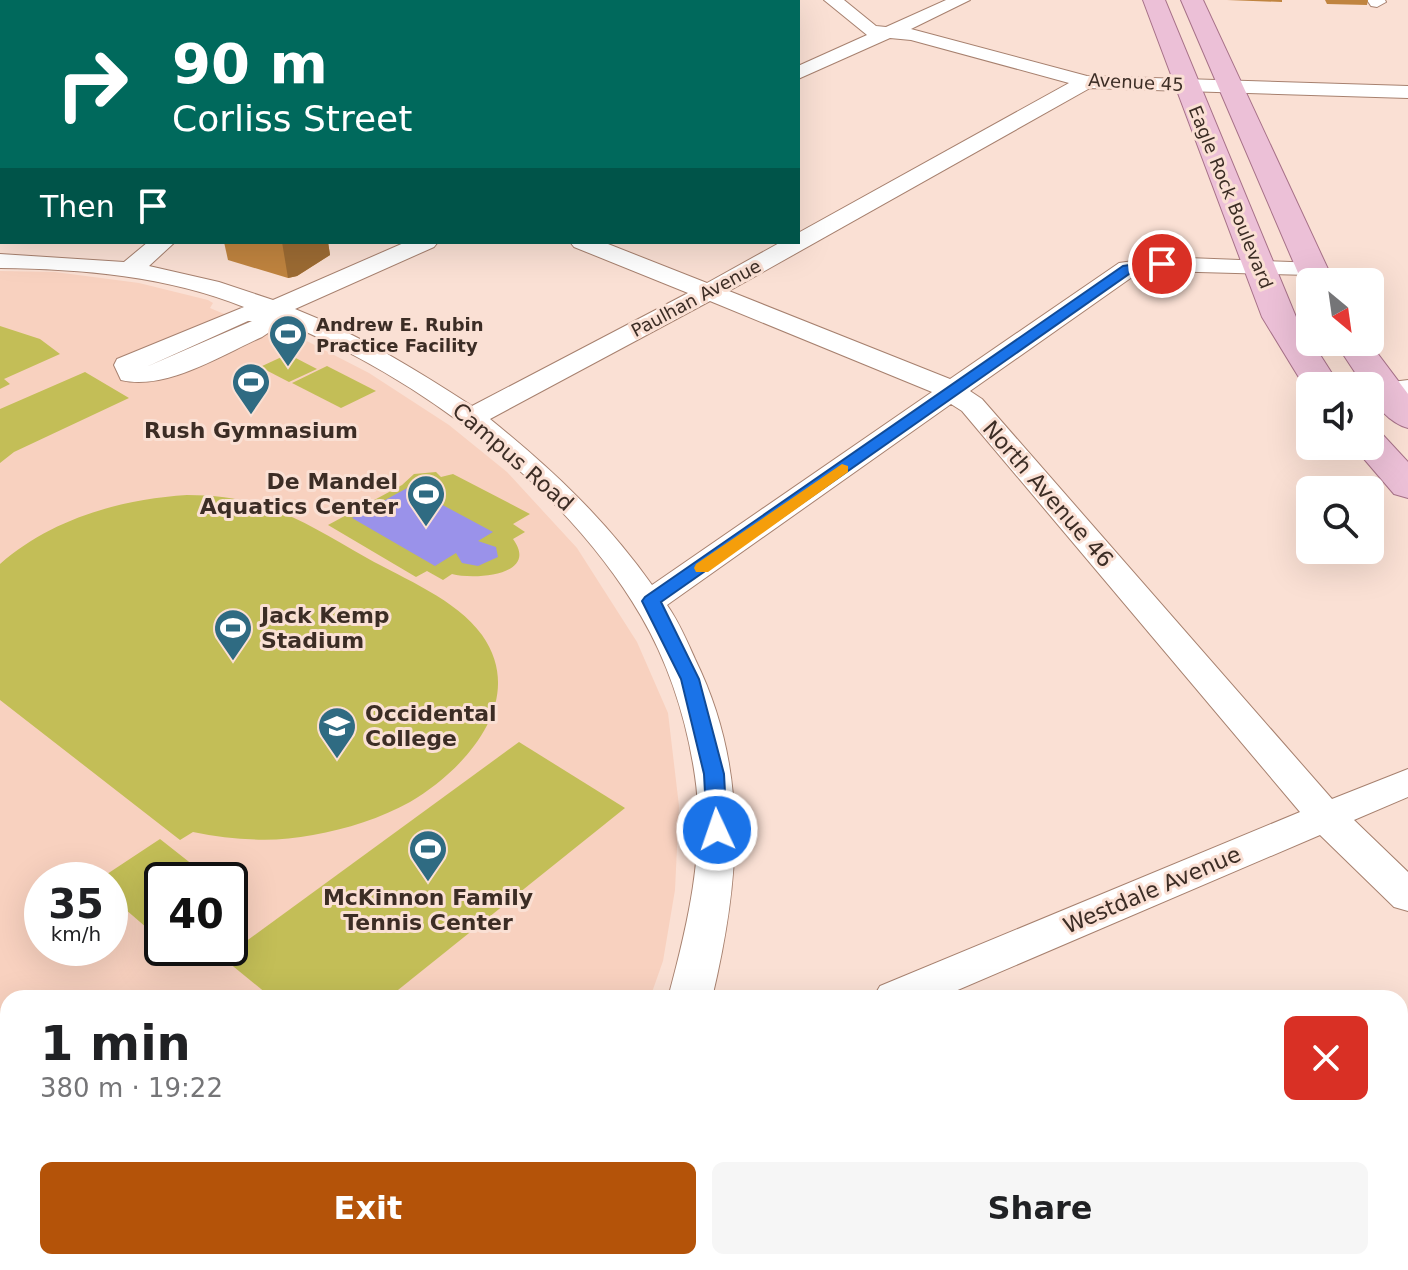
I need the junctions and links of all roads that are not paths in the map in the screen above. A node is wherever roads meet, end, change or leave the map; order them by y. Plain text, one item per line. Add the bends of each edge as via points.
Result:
1 (833, 0) edge
2 (961, 0) edge
3 (1154, 0) edge
4 (1192, 0) edge
5 (886, 33) junction
6 (800, 72) edge
7 (1086, 82) junction
8 (1187, 85) junction
9 (1230, 86) junction
10 (1408, 92) edge
11 (800, 241) edge
12 (161, 244) edge
13 (421, 244) edge
14 (587, 244) edge
15 (795, 244) edge
16 (0, 261) edge
17 (1259, 267) junction
18 (1311, 268) edge
19 (130, 269) junction
20 (1296, 272) edge
21 (709, 292) junction
22 (274, 309) junction
23 (1362, 356) edge
24 (1313, 372) edge
25 (1388, 390) edge
26 (952, 392) junction
27 (472, 417) junction
28 (1408, 417) edge
29 (1384, 459) edge
30 (1408, 486) edge
31 (651, 601) junction
32 (1408, 782) edge
33 (1325, 816) junction
34 (1408, 896) edge
35 (960, 988) edge
36 (692, 990) edge

1 - 5 street, Avenue 45 via 865,29
2 - 5 street
3 - 8 main road, Eagle Rock Boulevard
4 - 9 main road, Eagle Rock Boulevard
5 - 6 street
5 - 7 street, Avenue 45 via 912,35
7 - 8 street, Avenue 45
7 - 11 street, Paulhan Avenue
8 - 9 street, Avenue 45
8 - 17 main road, Eagle Rock Boulevard
9 - 10 street, Avenue 45
9 - 18 main road, Eagle Rock Boulevard
12 - 19 street
13 - 22 street
14 - 21 street, North Avenue 46
15 - 21 street, Paulhan Avenue
16 - 19 street, Campus Road
17 - 20 street
17 - 24 main road, Eagle Rock Boulevard via 1284,327
17 - 26 street via 1128,268
19 - 22 street, Campus Road
21 - 26 street, North Avenue 46
21 - 27 street, Paulhan Avenue
22 - 27 street, Campus Road via 387,363
23 - 25 main road
25 - 28 main road
26 - 31 street
26 - 33 street, North Avenue 46 via 972,405
27 - 31 street, Campus Road via 545,478
29 - 30 main road
31 - 36 street, Campus Road via 690,679 714,774 714,888
32 - 33 street, Westdale Avenue
33 - 34 street, North Avenue 46
33 - 35 street, Westdale Avenue

